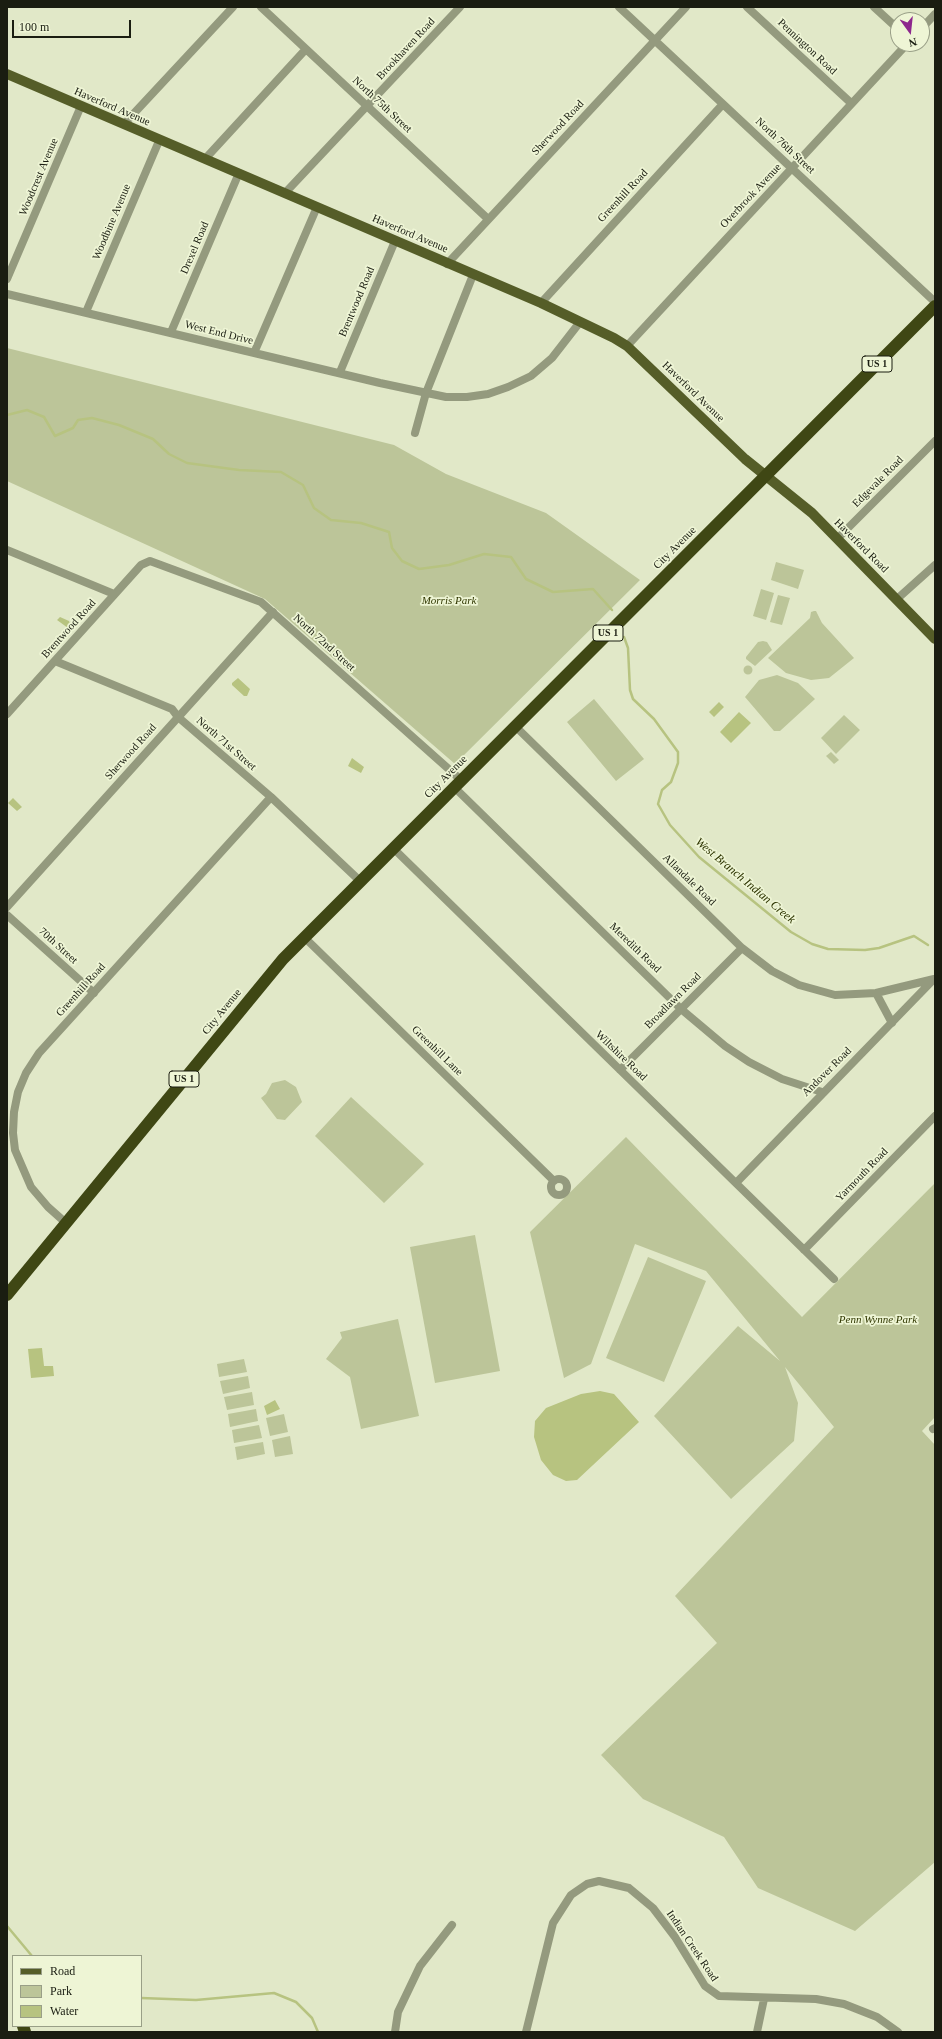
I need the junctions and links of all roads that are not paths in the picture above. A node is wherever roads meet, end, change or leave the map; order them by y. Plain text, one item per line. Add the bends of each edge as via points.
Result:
1 (232, 7) edge
2 (261, 7) edge
3 (460, 7) edge
4 (619, 7) edge
5 (686, 7) edge
6 (747, 7) edge
7 (874, 7) edge
8 (890, 22) edge
9 (655, 40) junction
10 (306, 49) junction
11 (900, 52) edge
12 (7, 74) edge
13 (723, 104) junction
14 (851, 104) junction
15 (81, 106) junction
16 (367, 106) junction
17 (124, 124) junction
18 (159, 140) junction
19 (205, 159) junction
20 (792, 168) junction
21 (238, 173) junction
22 (285, 193) junction
23 (317, 207) junction
24 (488, 219) junction
25 (395, 241) junction
26 (447, 264) junction
27 (472, 275) junction
28 (7, 279) edge
29 (7, 294) edge
30 (935, 302) edge
31 (541, 303) junction
32 (935, 306) edge
33 (86, 312) junction
34 (580, 322) junction
35 (171, 332) junction
36 (627, 346) junction
37 (254, 352) junction
38 (340, 372) junction
39 (426, 393) junction
40 (415, 433) dead end
41 (935, 440) edge
42 (765, 476) junction
43 (838, 539) junction
44 (7, 550) edge
45 (150, 560) joint
46 (935, 565) edge
47 (114, 594) junction
48 (897, 599) junction
49 (272, 612) junction
50 (935, 639) edge
51 (55, 661) junction
52 (7, 714) edge
53 (178, 717) junction
54 (515, 726) junction
55 (457, 784) junction
56 (271, 797) junction
57 (393, 848) junction
58 (360, 881) junction
59 (7, 908) edge
60 (7, 915) edge
61 (304, 937) junction
62 (742, 948) junction
63 (934, 978) edge
64 (94, 993) junction
65 (876, 993) junction
66 (681, 1009) junction
67 (892, 1024) junction
68 (620, 1070) junction
69 (822, 1092) junction
70 (935, 1116) edge
71 (554, 1181) dead end
72 (736, 1183) junction
73 (66, 1223) junction
74 (804, 1250) junction
75 (834, 1279) dead end
76 (7, 1295) edge
77 (452, 1924) dead end
78 (764, 1999) junction
79 (395, 2032) edge
80 (526, 2032) edge
81 (757, 2032) edge
82 (898, 2032) edge

1 - 17 street
2 - 10 street, North 75th Street
3 - 16 street, Brookhaven Road
4 - 9 street, North 76th Street
5 - 9 street, Sherwood Road
6 - 14 street, Pennington Road
7 - 8 street
9 - 13 street, North 76th Street
9 - 24 street, Sherwood Road
10 - 16 street, North 75th Street
10 - 19 street
11 - 14 street, Overbrook Avenue
12 - 15 main road, Haverford Avenue
13 - 20 street, North 76th Street
13 - 31 street, Greenhill Road
14 - 20 street, Overbrook Avenue
15 - 17 main road, Haverford Avenue
15 - 28 street, Woodcrest Avenue
16 - 22 street, Brookhaven Road
16 - 24 street, North 75th Street
17 - 18 main road, Haverford Avenue
18 - 19 main road, Haverford Avenue
18 - 33 street, Woodbine Avenue
19 - 21 main road, Haverford Avenue
20 - 30 street, North 76th Street
20 - 36 street, Overbrook Avenue
21 - 22 main road, Haverford Avenue
21 - 35 street, Drexel Road
22 - 23 main road, Haverford Avenue
23 - 25 main road, Haverford Avenue
23 - 37 street
24 - 26 street, Sherwood Road
25 - 26 main road, Haverford Avenue
25 - 38 street, Brentwood Road
26 - 27 main road, Haverford Avenue
27 - 31 main road, Haverford Avenue
27 - 39 street
29 - 33 street, West End Drive
31 - 34 main road, Haverford Avenue
32 - 42 highway, City Avenue / US 1
33 - 35 street, West End Drive
34 - 36 main road, Haverford Avenue
34 - 39 street via 552,358 531,376 508,387 488,394 467,397
35 - 37 street, West End Drive
36 - 42 main road, Haverford Avenue
37 - 38 street, West End Drive
38 - 39 street, West End Drive
39 - 40 street
41 - 43 street, Edgevale Road
42 - 43 main road, Haverford Road via 812,513
42 - 54 highway, City Avenue / US 1
43 - 48 main road, Haverford Road
44 - 47 street
45 - 47 street, Brentwood Road via 141,565
45 - 49 street, North 72nd Street via 261,602
46 - 48 street
47 - 51 street, Brentwood Road
48 - 50 main road, Haverford Road
49 - 53 street, Sherwood Road
49 - 55 street, North 72nd Street
51 - 52 street, Brentwood Road
51 - 53 street, North 71st Street via 172,709
53 - 56 street, North 71st Street
53 - 59 street, Sherwood Road
54 - 55 highway, City Avenue / US 1
54 - 62 street, Allandale Road
55 - 57 highway, City Avenue / US 1
55 - 66 street, Meredith Road
56 - 58 street, North 71st Street
56 - 64 street, Greenhill Road
57 - 58 highway, City Avenue / US 1
57 - 68 street, Wiltshire Road
58 - 61 highway, City Avenue / US 1
60 - 64 street, 70th Street
61 - 71 street, Greenhill Lane
61 - 73 highway, City Avenue / US 1 via 267,978
62 - 65 street, Allandale Road via 772,971 799,985 835,994
62 - 66 street, Broadlawn Road
63 - 65 street, Allandale Road
63 - 67 street, Andover Road
64 - 73 street, Greenhill Road via 40,1053 26,1073 18,1092 14,1112 13,1133 25,1175 39,1198
65 - 67 street
66 - 68 street, Broadlawn Road
66 - 69 street, Meredith Road via 725,1046 749,1062 782,1079
67 - 69 street, Andover Road
68 - 72 street, Wiltshire Road
69 - 72 street, Andover Road
70 - 74 street, Yarmouth Road
72 - 74 street, Wiltshire Road
73 - 76 highway, City Avenue / US 1
74 - 75 street, Wiltshire Road
77 - 79 street via 420,1966 398,2012
78 - 80 street, Indian Creek Road via 719,1996 712,1992 698,1976 675,1937 653,1908 629,1888 599,1881 587,1884 571,1895 553,1923
78 - 81 street
78 - 82 street, Indian Creek Road via 816,1999 844,2004 877,2016

